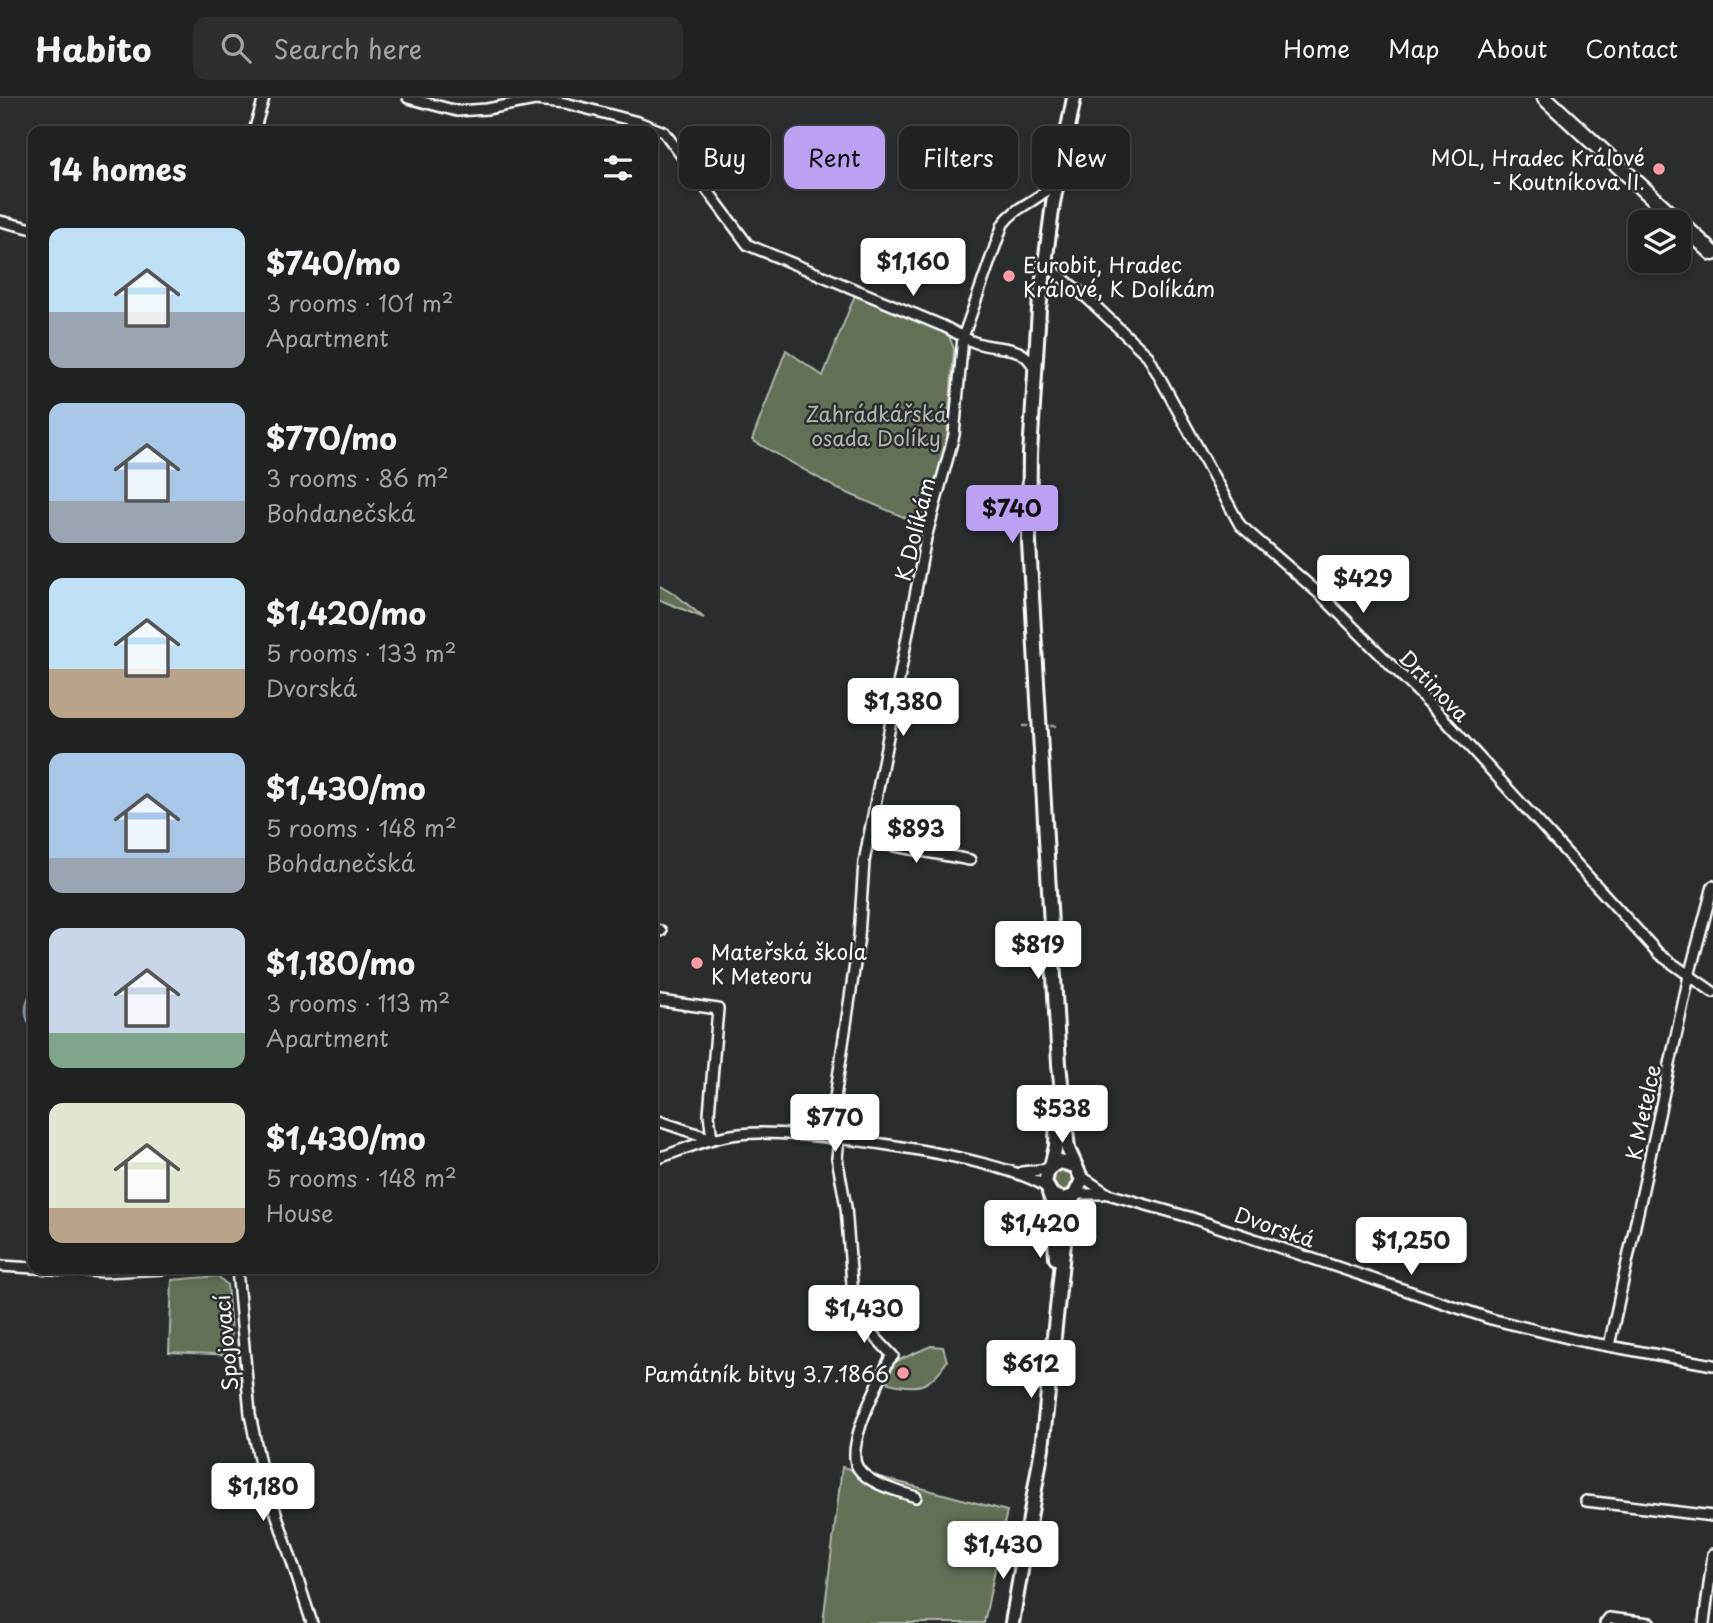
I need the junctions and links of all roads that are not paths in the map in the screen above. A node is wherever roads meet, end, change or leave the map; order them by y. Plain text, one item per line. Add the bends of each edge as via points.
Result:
1 (264, 98) edge
2 (408, 98) edge
3 (1074, 98) edge
4 (1545, 98) edge
5 (256, 126) edge
6 (648, 126) edge
7 (1068, 126) edge
8 (658, 130) edge
9 (1048, 189) edge
10 (1056, 189) edge
11 (0, 221) edge
12 (28, 228) edge
13 (1713, 253) edge
14 (1044, 263) junction
15 (962, 337) junction
16 (1034, 368) junction
17 (868, 841) junction
18 (970, 860) dead end
19 (1713, 886) edge
20 (1689, 976) junction
21 (1713, 992) edge
22 (658, 1001) edge
23 (1059, 1064) junction
24 (658, 1121) edge
25 (712, 1139) junction
26 (834, 1139) junction
27 (658, 1158) edge
28 (1049, 1168) junction
29 (1078, 1171) junction
30 (1017, 1172) junction
31 (1047, 1189) junction
32 (1108, 1194) junction
33 (1075, 1195) junction
34 (0, 1266) edge
35 (28, 1268) edge
36 (237, 1274) edge
37 (1058, 1300) junction
38 (1609, 1346) junction
39 (1713, 1365) edge
40 (916, 1497) dead end
41 (1586, 1501) dead end
42 (1713, 1516) edge
43 (1713, 1555) edge
44 (1607, 1620) edge
45 (312, 1623) edge
46 (1012, 1623) edge
47 (1650, 1623) edge
48 (1704, 1623) edge

1 - 5 street
2 - 6 street via 457,111 535,100 565,103
3 - 7 main road
4 - 13 main road
8 - 15 street via 748,245
9 - 15 street, K Dolíkám via 1011,213 1003,224
10 - 14 main road
11 - 12 street
14 - 16 main road
14 - 20 street, Drtinova via 1148,356 1240,525 1323,597 1435,709 1659,954
15 - 16 street via 1017,351
15 - 17 street, K Dolíkám via 954,435 926,538
16 - 23 main road via 1031,597
17 - 18 street
17 - 26 street, K Dolíkám
19 - 20 street, K Metelce
20 - 21 street, Drtinova
20 - 38 street, K Metelce
22 - 25 street via 718,1009 709,1114
23 - 28 main road via 1056,1146
23 - 29 main road via 1068,1149
24 - 25 street
25 - 26 street, Dvorská via 774,1132
25 - 27 street, Dvorská
26 - 30 street, Dvorská
26 - 40 street, K Dolíkám via 846,1207 854,1309 893,1356 864,1417 855,1462 868,1476
28 - 29 main road, Dvorská via 1060,1162
28 - 30 street, Dvorská
28 - 31 main road
29 - 32 street, Dvorská
29 - 33 main road via 1081,1185
30 - 31 street, Dvorská
31 - 33 main road, Dvorská via 1063,1199
31 - 37 main road via 1055,1218
32 - 33 street, Dvorská
32 - 38 street, Dvorská via 1491,1319
33 - 37 main road via 1067,1215
34 - 35 street
36 - 45 street, Spojovací via 250,1414 273,1509
37 - 46 main road via 1034,1505
38 - 39 street, Dvorská
41 - 42 street
43 - 48 street
44 - 47 street

